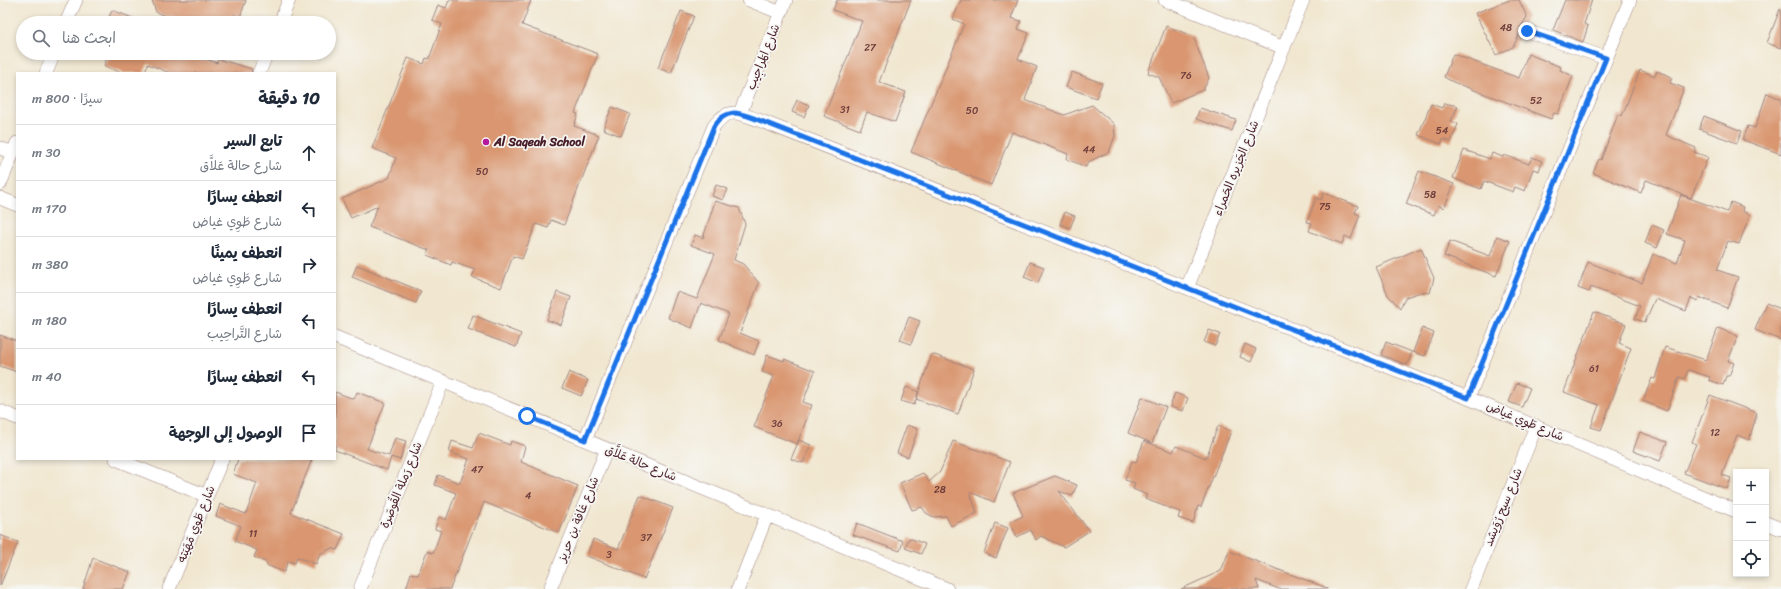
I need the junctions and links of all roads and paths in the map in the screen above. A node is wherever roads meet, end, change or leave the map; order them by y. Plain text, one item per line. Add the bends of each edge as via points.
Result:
1 (76, 0) edge
2 (289, 0) edge
3 (749, 0) edge
4 (786, 0) edge
5 (1165, 0) edge
6 (1303, 0) edge
7 (1630, 0) edge
8 (781, 13) junction
9 (69, 16) edge
10 (283, 16) edge
11 (1527, 31) dead end
12 (1284, 48) junction
13 (1606, 58) junction
14 (51, 60) edge
15 (264, 60) edge
16 (46, 72) edge
17 (259, 72) edge
18 (740, 113) junction
19 (0, 148) edge
20 (15, 148) edge
21 (0, 184) edge
22 (0, 198) edge
23 (16, 205) edge
24 (1187, 288) junction
25 (336, 337) edge
26 (443, 381) junction
27 (1468, 398) junction
28 (0, 411) edge
29 (16, 418) edge
30 (1536, 426) junction
31 (585, 440) junction
32 (607, 449) junction
33 (118, 460) edge
34 (222, 460) edge
35 (207, 496) junction
36 (1733, 510) edge
37 (767, 515) junction
38 (1769, 524) edge
39 (1781, 529) edge
40 (170, 589) edge
41 (360, 589) edge
42 (550, 589) edge
43 (738, 589) edge
44 (948, 589) edge
45 (1471, 589) edge

1 - 9 street
2 - 10 street
3 - 8 street
4 - 8 street, شارع المَراجِيب
5 - 12 street
6 - 12 street, شارع الجَزيره الحَمراء
7 - 13 street
8 - 18 street, شارع المَراجِيب
11 - 13 street
12 - 24 street, شارع الجَزيره الحَمراء
13 - 27 street
14 - 16 street
15 - 17 street
18 - 24 street, شارع طَوِي غياض
18 - 31 street via 731,112 724,115 714,126
19 - 20 street
20 - 21 street
22 - 23 street
24 - 27 street, شارع طَوِي غياض
25 - 26 street, شارع حالة عَلاَّق
26 - 31 street, شارع حالة عَلاَّق
26 - 41 street, شارع رَملة القُوصَرة
27 - 30 street, شارع طَوِي غياض
28 - 29 street
30 - 36 street, شارع طَوِي غياض
30 - 45 street, شارع سيح رُوَيشد
31 - 32 street, شارع حالة عَلاَّق
32 - 37 street, شارع حالة عَلاَّق
32 - 42 street, شارع غافة بن حريز
33 - 35 street
34 - 35 street, شارع طَوي مَهَيَته
35 - 40 street, شارع طَوي مَهَيَته
37 - 43 street
37 - 44 street, شارع حالة عَلاَّق
38 - 39 street

